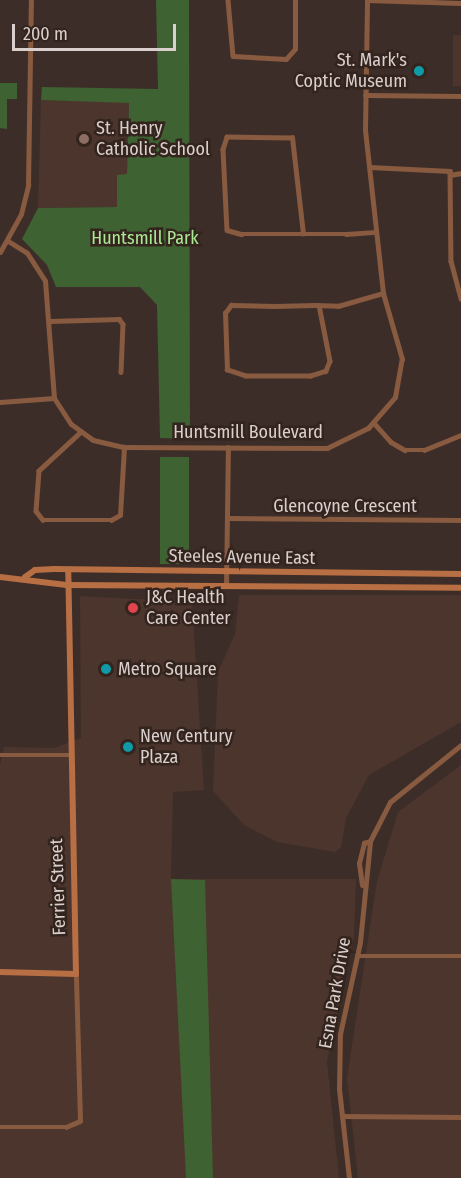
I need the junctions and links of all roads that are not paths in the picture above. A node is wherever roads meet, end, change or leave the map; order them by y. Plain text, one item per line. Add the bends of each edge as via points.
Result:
1 (31, 0) edge
2 (228, 0) edge
3 (295, 0) edge
4 (367, 0) edge
5 (461, 3) edge
6 (365, 95) junction
7 (461, 96) edge
8 (370, 166) junction
9 (461, 173) edge
10 (450, 175) junction
11 (376, 232) junction
12 (303, 234) junction
13 (8, 241) junction
14 (0, 252) edge
15 (383, 293) junction
16 (461, 299) edge
17 (319, 305) junction
18 (50, 321) junction
19 (121, 372) dead end
20 (54, 398) junction
21 (0, 402) edge
22 (374, 423) junction
23 (80, 433) junction
24 (461, 435) edge
25 (124, 447) junction
26 (228, 447) junction
27 (229, 518) junction
28 (461, 520) edge
29 (68, 570) junction
30 (228, 573) junction
31 (461, 574) edge
32 (0, 577) edge
33 (25, 577) junction
34 (68, 585) junction
35 (226, 586) junction
36 (461, 588) edge
37 (461, 745) edge
38 (0, 755) edge
39 (69, 755) junction
40 (357, 956) junction
41 (461, 956) edge
42 (0, 972) edge
43 (76, 974) junction
44 (342, 1116) junction
45 (461, 1117) edge
46 (0, 1127) edge
47 (350, 1178) edge

1 - 13 street via 28,185
2 - 3 street via 233,56 286,59 295,49
4 - 5 street
4 - 6 street, Huntsmill Boulevard
6 - 7 street
6 - 8 street, Huntsmill Boulevard
8 - 10 street via 444,168
8 - 11 street, Huntsmill Boulevard
9 - 10 street
10 - 16 street via 451,261
11 - 12 street
11 - 15 street, Huntsmill Boulevard
12 - 12 street via 292,138 227,137 223,149 227,230
13 - 14 street
13 - 18 street via 40,270 48,292
15 - 17 street via 338,306
15 - 22 street, Huntsmill Boulevard via 401,351 402,372 395,397
17 - 17 street via 231,305 225,313 228,370 246,376 311,376 326,371 330,361
18 - 19 street via 120,320
18 - 20 street
20 - 21 street
20 - 23 street
22 - 24 street via 391,442 405,450 424,450
22 - 26 street, Huntsmill Boulevard via 327,448
23 - 25 street, Huntsmill Boulevard
23 - 25 street via 39,471 36,511 43,520 111,520 120,516
25 - 26 street, Huntsmill Boulevard
26 - 27 street
27 - 28 street, Glencoyne Crescent
27 - 30 street
29 - 30 main road, Steeles Avenue East
29 - 33 main road, Steeles Avenue East via 35,570
29 - 34 main road, Ferrier Street
30 - 31 main road, Steeles Avenue East
30 - 35 street
32 - 33 main road, Steeles Avenue East
33 - 34 main road, Steeles Avenue East via 35,584
34 - 35 main road, Steeles Avenue East
34 - 39 main road, Ferrier Street
35 - 36 main road, Steeles Avenue East
37 - 40 street, Esna Park Drive via 395,797 370,841 362,885
38 - 39 street
39 - 43 main road, Ferrier Street
40 - 41 street
40 - 44 street, Esna Park Drive via 340,1034
42 - 43 main road
43 - 46 street, Ferrier Street via 80,1121 66,1127
44 - 45 street
44 - 47 street, Esna Park Drive

